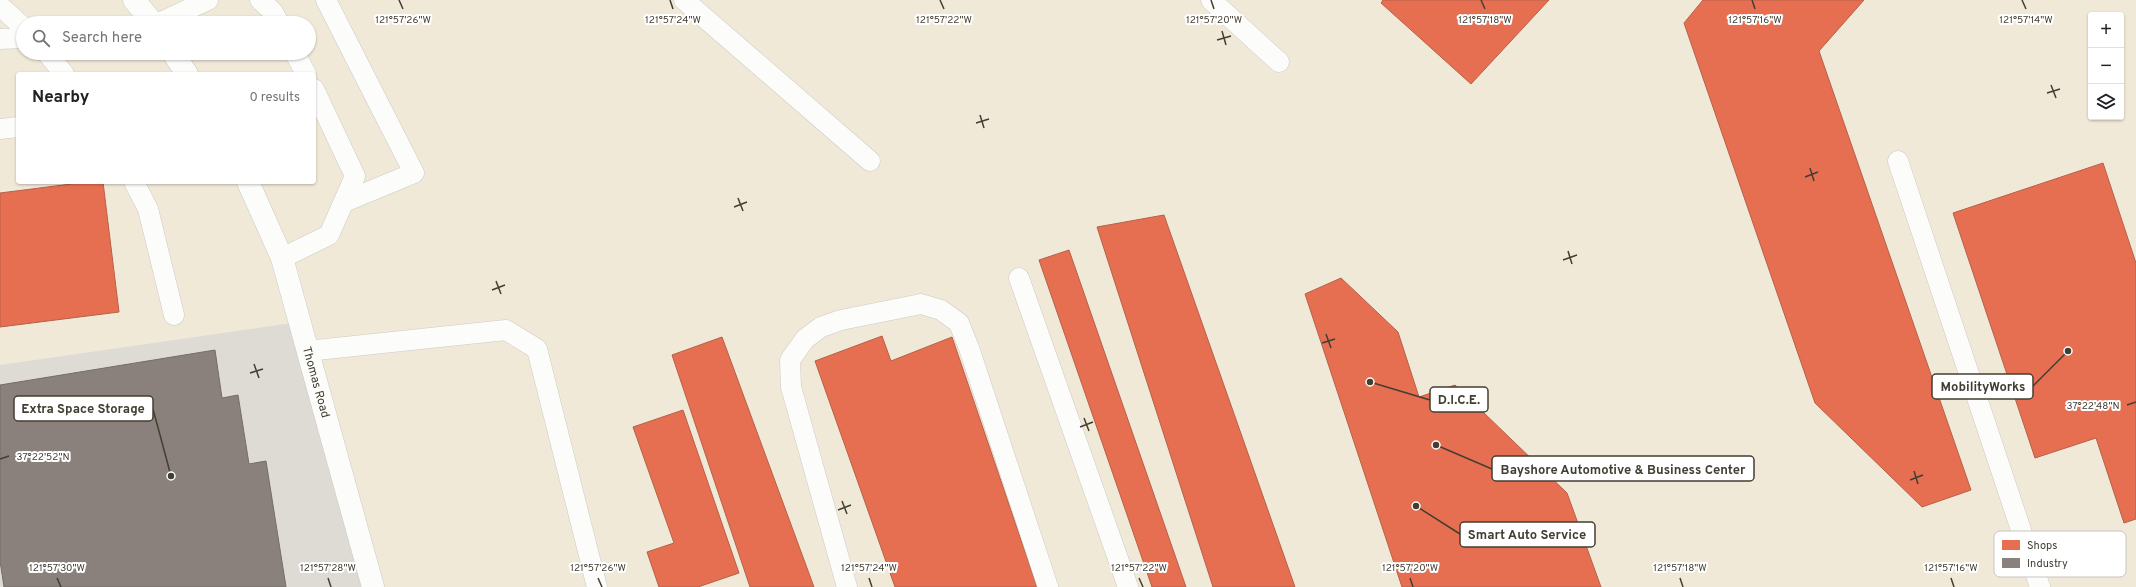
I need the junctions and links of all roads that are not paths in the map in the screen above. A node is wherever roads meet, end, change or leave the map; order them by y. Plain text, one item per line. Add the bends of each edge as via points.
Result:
1 (134, 0) edge
2 (208, 0) edge
3 (260, 0) edge
4 (326, 0) edge
5 (684, 0) edge
6 (1211, 0) edge
7 (0, 6) edge
8 (148, 16) edge
9 (174, 16) edge
10 (275, 16) edge
11 (16, 21) edge
12 (16, 38) edge
13 (0, 39) edge
14 (53, 60) edge
15 (178, 60) edge
16 (299, 60) edge
17 (1279, 62) dead end
18 (62, 72) edge
19 (186, 72) edge
20 (305, 72) edge
21 (316, 93) edge
22 (16, 127) edge
23 (0, 130) edge
24 (870, 161) dead end
25 (1898, 161) dead end
26 (135, 184) edge
27 (249, 184) edge
28 (344, 202) junction
29 (282, 258) junction
30 (1019, 278) dead end
31 (174, 315) dead end
32 (307, 351) junction
33 (2021, 531) edge
34 (2037, 577) edge
35 (373, 587) edge
36 (597, 587) edge
37 (848, 587) edge
38 (1048, 587) edge
39 (1128, 587) edge
40 (2040, 587) edge

1 - 8 street
2 - 9 lane
3 - 10 lane
4 - 28 lane via 414,173
5 - 24 lane
6 - 17 lane
7 - 11 lane
12 - 13 lane
14 - 18 lane
15 - 19 street
16 - 20 lane
21 - 28 lane via 355,176
22 - 23 lane
25 - 33 lane
26 - 31 lane via 148,209
27 - 29 street, Thomas Road
28 - 29 lane via 329,235
29 - 32 street, Thomas Road
30 - 39 lane
32 - 35 street, Thomas Road
32 - 36 lane via 506,330 537,349
34 - 40 lane
37 - 38 lane via 791,386 790,360 805,339 821,327 841,320 921,304 942,310 959,323

